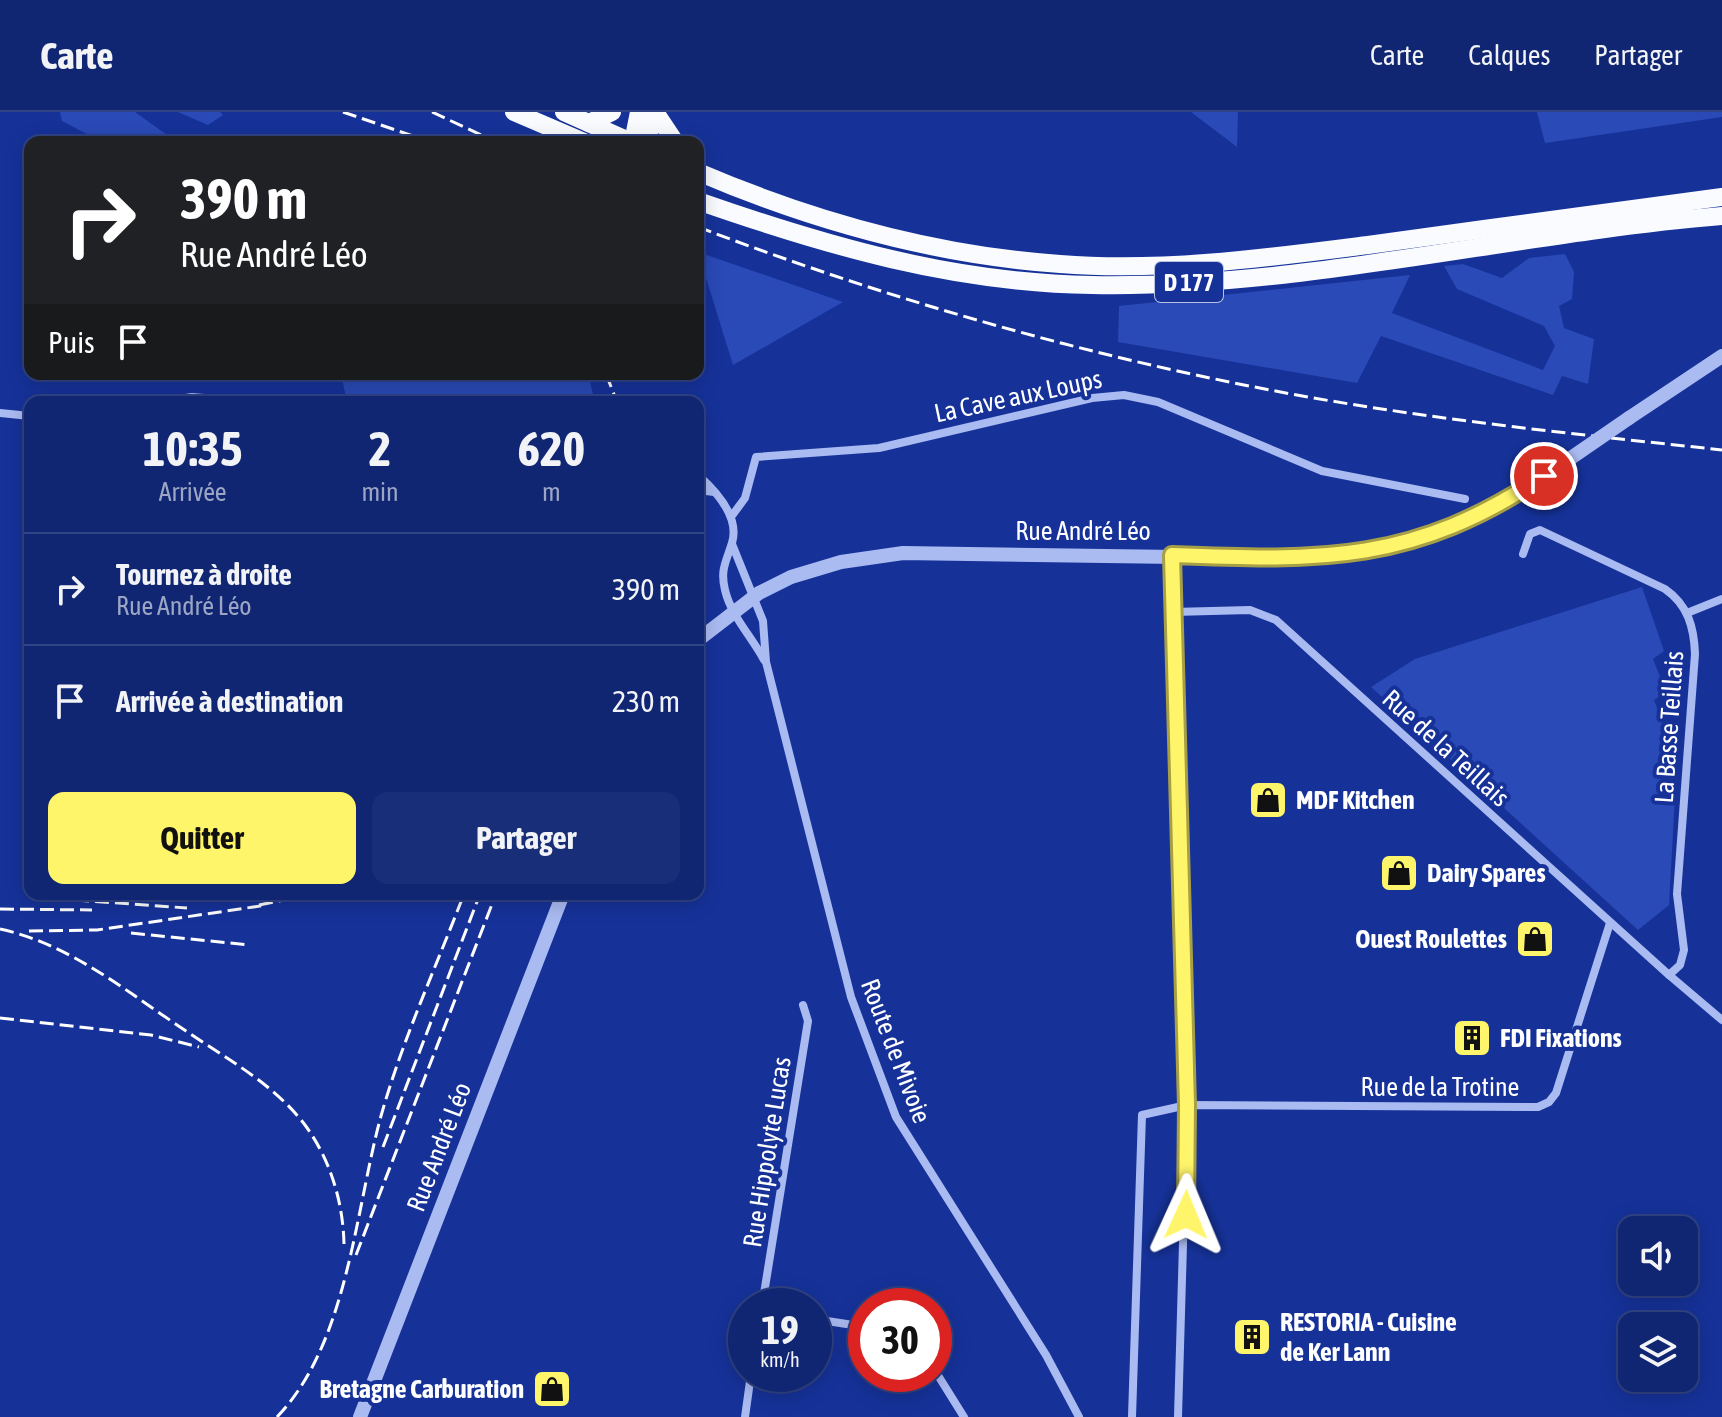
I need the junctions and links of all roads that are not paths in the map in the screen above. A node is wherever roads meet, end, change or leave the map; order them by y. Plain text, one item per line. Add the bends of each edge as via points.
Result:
1 (498, 112) edge
2 (514, 112) edge
3 (564, 112) edge
4 (612, 112) edge
5 (639, 112) edge
6 (653, 112) edge
7 (589, 123) junction
8 (550, 136) edge
9 (570, 136) edge
10 (618, 136) edge
11 (633, 136) edge
12 (649, 136) edge
13 (671, 136) edge
14 (704, 164) edge
15 (704, 174) edge
16 (1722, 197) edge
17 (704, 203) edge
18 (1722, 216) edge
19 (935, 248) junction
20 (1722, 356) edge
21 (0, 413) edge
22 (24, 415) edge
23 (704, 481) edge
24 (704, 491) edge
25 (714, 492) junction
26 (1465, 499) dead end
27 (731, 517) junction
28 (732, 544) junction
29 (1523, 554) dead end
30 (1172, 555) junction
31 (754, 597) junction
32 (1722, 599) edge
33 (733, 612) junction
34 (1173, 612) junction
35 (1687, 613) junction
36 (704, 635) edge
37 (766, 662) junction
38 (561, 900) edge
39 (1610, 923) junction
40 (1669, 975) junction
41 (803, 1005) dead end
42 (1722, 1020) edge
43 (1187, 1105) junction
44 (765, 1288) edge
45 (748, 1392) edge
46 (948, 1392) edge
47 (360, 1417) edge
48 (745, 1417) edge
49 (964, 1417) edge
50 (1079, 1417) edge
51 (1132, 1417) edge
52 (1178, 1417) edge

1 - 8 highway
2 - 9 highway
3 - 7 highway
4 - 7 highway
5 - 11 highway
6 - 12 highway
6 - 13 highway
7 - 10 highway
14 - 19 highway
15 - 19 highway, D 177 via 830,222
16 - 19 highway, D 177 via 1202,264 1062,264
17 - 18 highway, D 177 via 892,261 996,278 1091,285 1247,277
20 - 30 street, Rue André Léo, bridge via 1473,519 1389,547 1304,558
21 - 22 street
23 - 25 street
24 - 25 street
25 - 27 street
26 - 27 street, La Cave aux Loups via 1322,471 1158,402 1124,395 879,448 756,457 745,498
27 - 28 street
28 - 31 street, Route de Mivoie
28 - 33 street, Route de Mivoie via 721,567
29 - 35 street, La Basse Teillais via 1530,534 1540,530 1665,589
30 - 31 street, Rue André Léo via 903,553 841,562 791,577
30 - 34 street
31 - 33 street, Rue André Léo
31 - 37 street, Route de Mivoie via 763,621
32 - 35 street
33 - 36 street, Rue André Léo
33 - 37 street, Route de Mivoie
34 - 39 street, Rue de la Teillais via 1250,610 1276,620
34 - 43 street
35 - 40 street, La Basse Teillais via 1695,654 1678,879 1684,950 1680,965
37 - 50 street, Route de Mivoie via 851,997 896,1117 1046,1355
38 - 47 street, Rue André Léo
39 - 40 street, Rue de la Teillais
39 - 43 street, Rue de la Trotine via 1556,1093 1538,1107
40 - 42 street
41 - 44 street, Rue Hippolyte Lucas via 808,1021
43 - 51 street, Rue de la Trotine via 1142,1115
43 - 52 street
45 - 48 street
46 - 49 street

